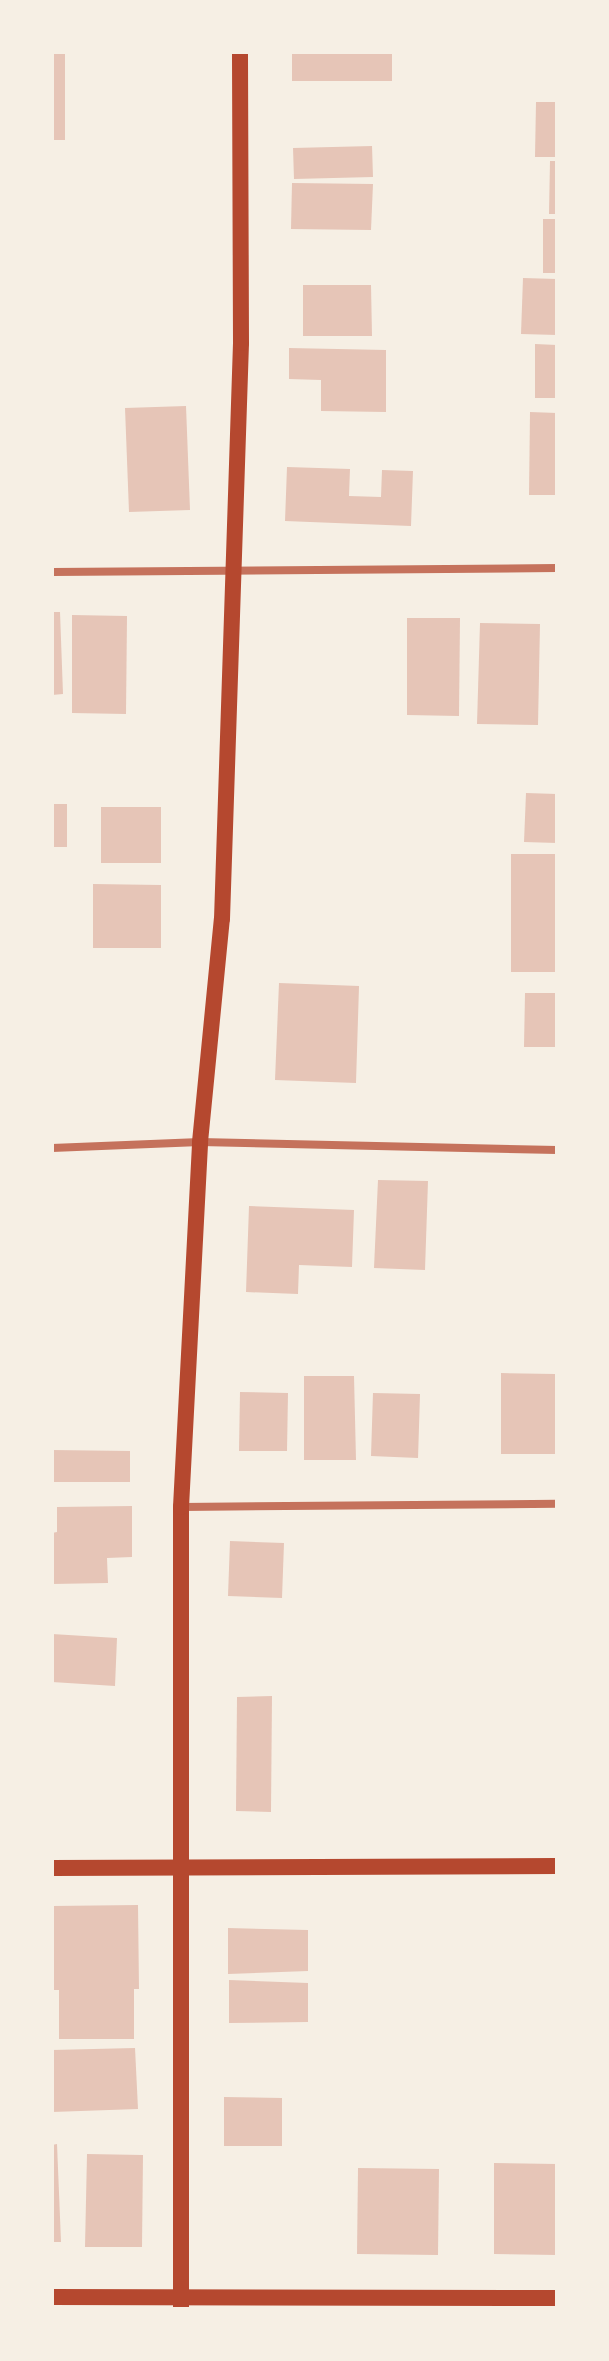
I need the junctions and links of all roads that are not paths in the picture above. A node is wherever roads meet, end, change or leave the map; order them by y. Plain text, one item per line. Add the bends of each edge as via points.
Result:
1 (240, 52) edge
2 (557, 568) edge
3 (233, 571) junction
4 (52, 572) edge
5 (200, 1142) junction
6 (52, 1148) edge
7 (557, 1150) edge
8 (557, 1504) edge
9 (181, 1507) junction
10 (557, 1866) edge
11 (52, 1868) edge
12 (183, 1868) junction
13 (52, 2297) edge
14 (557, 2298) edge
15 (181, 2303) edge

1 - 3 main road via 241,343
2 - 3 street
3 - 4 street
3 - 5 main road via 222,919
5 - 6 street
5 - 7 street
5 - 9 main road
8 - 9 street
9 - 12 main road
10 - 12 main road
11 - 12 main road
12 - 15 main road
13 - 15 main road
14 - 15 main road

